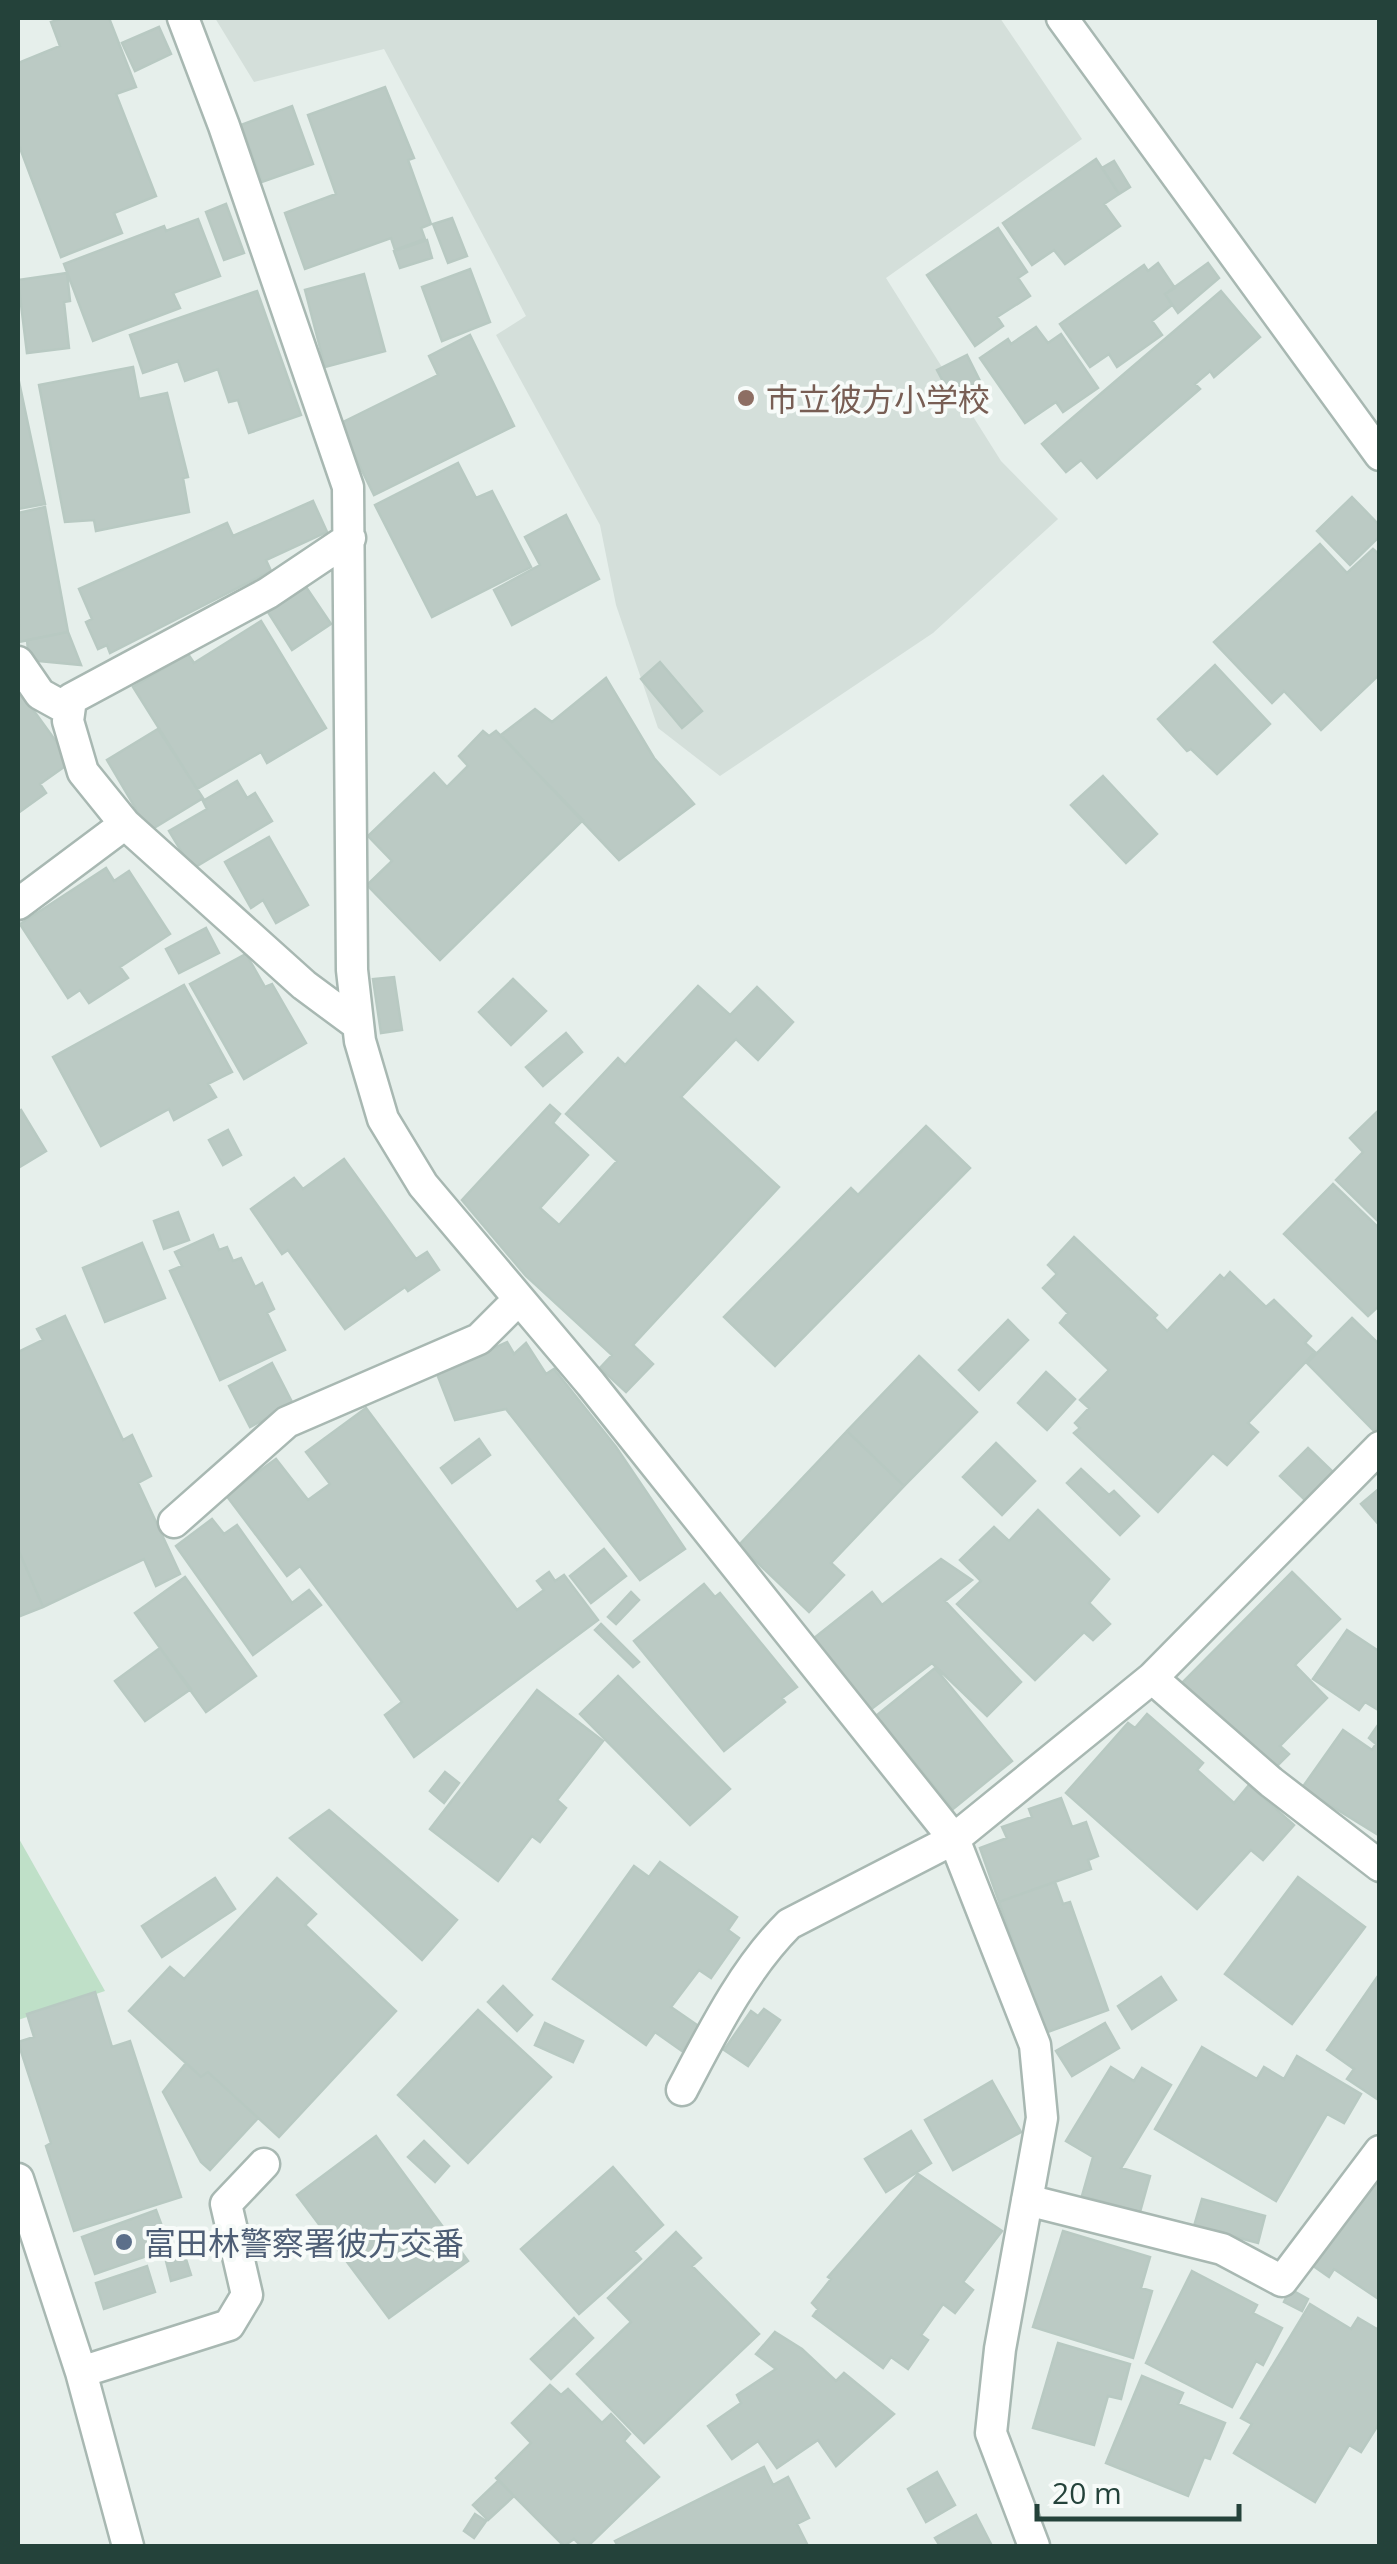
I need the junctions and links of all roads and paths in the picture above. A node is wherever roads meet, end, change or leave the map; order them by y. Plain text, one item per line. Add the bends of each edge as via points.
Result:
1 (183, 18) edge
2 (1062, 18) edge
3 (1380, 455) edge
4 (350, 538) junction
5 (18, 662) edge
6 (69, 710) junction
7 (125, 824) junction
8 (18, 904) edge
9 (358, 1025) junction
10 (519, 1298) junction
11 (1380, 1446) edge
12 (174, 1522) dead end
13 (1152, 1678) junction
14 (954, 1839) junction
15 (1380, 1866) edge
16 (682, 2090) dead end
17 (1380, 2151) edge
18 (264, 2164) dead end
19 (18, 2179) edge
20 (1027, 2200) junction
21 (82, 2372) junction
22 (128, 2546) edge
23 (1034, 2546) edge

1 - 4 street via 348,487
2 - 3 street
4 - 6 street via 268,592 71,699
4 - 9 street via 352,970
5 - 6 street via 40,694
6 - 7 street via 83,772
7 - 8 street
7 - 9 street
9 - 10 street via 382,1118 423,1184
10 - 12 street via 479,1339 287,1422
10 - 14 street
11 - 13 street
13 - 14 street
13 - 15 street
14 - 16 street via 789,1924 750,1974
14 - 20 street via 1036,2045 1042,2118
17 - 20 street via 1282,2281 1222,2249
18 - 21 street via 226,2204 247,2295 229,2325
19 - 21 street
20 - 23 street via 991,2433
21 - 22 street

